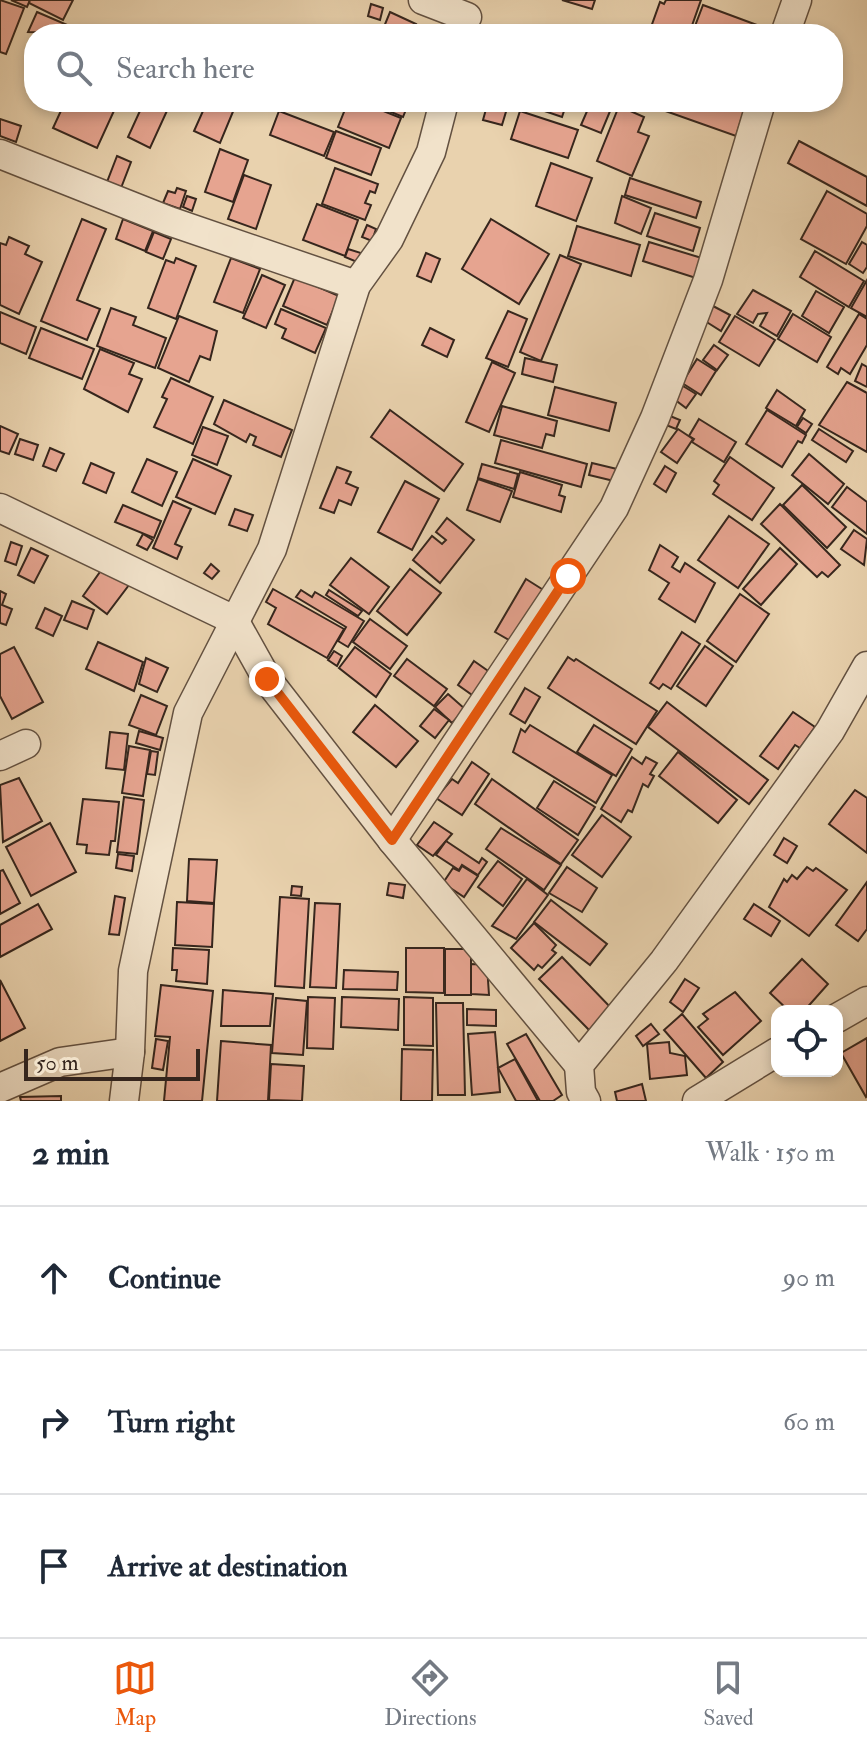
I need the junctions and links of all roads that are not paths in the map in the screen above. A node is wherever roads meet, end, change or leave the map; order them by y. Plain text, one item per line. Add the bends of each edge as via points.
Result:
1 (423, 0) edge
2 (797, 0) edge
3 (467, 17) edge
4 (789, 24) edge
5 (441, 112) edge
6 (758, 112) edge
7 (0, 154) edge
8 (356, 285) junction
9 (0, 508) edge
10 (234, 620) junction
11 (867, 666) edge
12 (26, 744) dead end
13 (0, 756) edge
14 (392, 840) junction
15 (867, 1001) edge
16 (843, 1015) edge
17 (130, 1052) junction
18 (771, 1056) edge
19 (579, 1065) junction
20 (0, 1088) edge
21 (124, 1101) edge
22 (586, 1101) edge
23 (697, 1101) edge

1 - 3 street
2 - 4 street
5 - 8 street via 431,152 395,227
6 - 14 street via 708,280 614,508
7 - 8 street via 169,221
8 - 10 street via 272,549
9 - 10 street
10 - 14 street via 267,679
10 - 17 street via 188,713 133,971
11 - 19 street via 830,731 664,961
12 - 13 street
14 - 19 street
15 - 16 street
17 - 20 street via 60,1062
17 - 21 street
18 - 23 street
19 - 22 street

